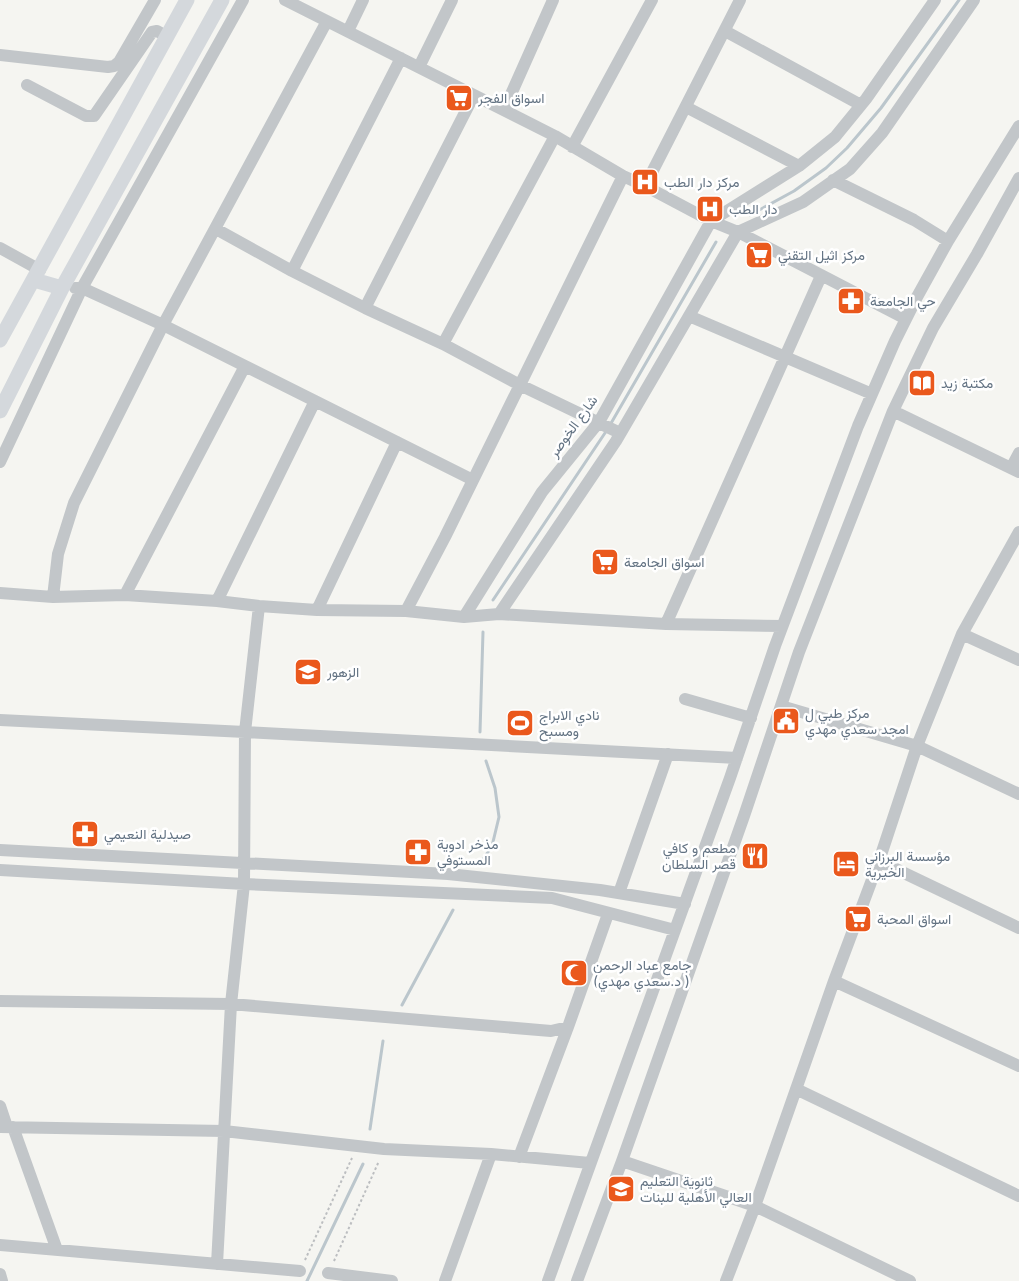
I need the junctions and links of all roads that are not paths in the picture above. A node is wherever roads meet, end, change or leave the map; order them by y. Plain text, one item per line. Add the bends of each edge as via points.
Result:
1 (155, 0) edge
2 (187, 0) edge
3 (222, 0) edge
4 (243, 0) edge
5 (285, 0) edge
6 (363, 0) edge
7 (452, 0) edge
8 (553, 0) edge
9 (652, 0) edge
10 (740, 0) edge
11 (935, 0) edge
12 (974, 0) edge
13 (327, 21) junction
14 (348, 31) junction
15 (725, 31) junction
16 (166, 36) junction
17 (0, 55) edge
18 (401, 58) junction
19 (419, 67) junction
20 (27, 85) dead end
21 (474, 95) junction
22 (861, 105) junction
23 (686, 108) junction
24 (504, 110) junction
25 (1019, 126) edge
26 (555, 136) junction
27 (572, 147) junction
28 (799, 166) junction
29 (623, 176) junction
30 (1019, 178) edge
31 (833, 180) junction
32 (645, 186) junction
33 (711, 221) junction
34 (216, 229) junction
35 (738, 232) junction
36 (948, 241) junction
37 (0, 248) edge
38 (292, 271) junction
39 (37, 275) junction
40 (821, 276) junction
41 (62, 288) junction
42 (82, 288) junction
43 (365, 308) junction
44 (688, 316) junction
45 (906, 319) junction
46 (164, 325) junction
47 (0, 340) edge
48 (443, 344) junction
49 (784, 356) junction
50 (244, 366) junction
51 (520, 385) junction
52 (872, 394) junction
53 (315, 401) junction
54 (0, 411) edge
55 (894, 411) junction
56 (598, 422) junction
57 (620, 433) junction
58 (397, 442) junction
59 (1019, 453) edge
60 (0, 462) edge
61 (1015, 470) edge
62 (473, 480) junction
63 (1019, 532) edge
64 (0, 593) edge
65 (125, 596) junction
66 (53, 597) junction
67 (217, 601) junction
68 (258, 606) junction
69 (316, 610) junction
70 (406, 611) junction
71 (499, 614) junction
72 (464, 618) junction
73 (666, 624) junction
74 (782, 626) junction
75 (962, 634) junction
76 (1019, 660) edge
77 (685, 699) dead end
78 (781, 706) junction
79 (751, 718) junction
80 (0, 720) edge
81 (245, 732) junction
82 (917, 746) junction
83 (668, 754) junction
84 (737, 758) junction
85 (1019, 794) edge
86 (0, 850) edge
87 (880, 861) junction
88 (244, 863) junction
89 (0, 870) edge
90 (244, 884) junction
91 (619, 893) junction
92 (685, 904) junction
93 (608, 914) junction
94 (1019, 928) edge
95 (674, 930) junction
96 (834, 981) junction
97 (0, 1001) edge
98 (231, 1004) junction
99 (568, 1027) junction
100 (1019, 1066) edge
101 (796, 1089) junction
102 (0, 1106) edge
103 (7, 1127) edge
104 (224, 1131) junction
105 (491, 1154) junction
106 (519, 1157) junction
107 (622, 1161) junction
108 (590, 1163) junction
109 (1019, 1196) edge
110 (755, 1206) junction
111 (0, 1245) edge
112 (57, 1250) junction
113 (217, 1264) junction
114 (300, 1271) road end
115 (328, 1273) road end
116 (0, 1274) edge
117 (2, 1281) edge
118 (392, 1281) edge
119 (445, 1281) edge
120 (548, 1281) edge
121 (577, 1281) edge
122 (726, 1281) edge
123 (910, 1281) edge

1 - 17 street via 114,66
2 - 16 main road
3 - 41 main road
4 - 42 street
5 - 13 street
6 - 14 street
7 - 19 street
8 - 24 street
9 - 27 street
10 - 15 street
11 - 22 street
12 - 31 street via 882,133 850,169
13 - 14 street
13 - 34 street
14 - 18 street
15 - 22 street
15 - 23 street
16 - 20 street via 152,32 94,116 86,116
16 - 39 main road
18 - 19 street
18 - 38 street
19 - 21 street
21 - 24 street
21 - 43 street
22 - 28 street via 835,137
23 - 28 street
23 - 32 street
24 - 26 street
25 - 36 street
26 - 27 street
26 - 48 street
27 - 29 street
28 - 33 street
29 - 32 street
29 - 51 street
30 - 55 street via 933,328
31 - 35 street via 803,202
31 - 36 street via 914,220
32 - 33 street
33 - 35 street
33 - 56 street, شارع الخوصر
34 - 38 street
34 - 46 street
35 - 40 street
35 - 44 street
36 - 45 street
37 - 39 street
38 - 43 street
39 - 41 main road
39 - 47 main road
40 - 45 street
40 - 49 street
41 - 42 street
41 - 54 main road
42 - 46 street
42 - 60 street
43 - 48 street
44 - 49 street
44 - 57 street
45 - 52 street
46 - 50 street
46 - 66 street via 74,503 58,554
48 - 51 street
49 - 52 street
49 - 73 street
50 - 53 street
50 - 65 street
51 - 56 street
51 - 62 street
52 - 74 street
53 - 58 street
53 - 67 street
55 - 61 street
55 - 78 street via 799,652
56 - 57 street
56 - 72 street, شارع الخوصر via 542,492
57 - 71 street
58 - 62 street
58 - 69 street
59 - 61 street
62 - 70 street
63 - 75 street
64 - 66 street
65 - 66 street
65 - 67 street
67 - 68 street
68 - 69 street
68 - 81 street
69 - 70 street
70 - 72 street
71 - 72 street
71 - 73 street
73 - 74 street
74 - 79 street
75 - 76 street
75 - 82 street
77 - 79 street
78 - 82 street
78 - 107 street
79 - 84 street
80 - 81 street
81 - 83 street
81 - 88 street
82 - 85 street
82 - 87 street
83 - 84 street
83 - 91 street
84 - 92 street
86 - 88 street
87 - 94 street
87 - 96 street
88 - 90 street
88 - 91 street via 448,874
89 - 90 street
90 - 93 street via 552,898
90 - 98 street
91 - 92 street
92 - 95 street
93 - 95 street
93 - 99 street
95 - 108 street
96 - 100 street
96 - 101 street
97 - 98 street
98 - 99 street via 552,1031
98 - 104 street
99 - 106 street
101 - 109 street
101 - 110 street
102 - 103 street
103 - 104 street
103 - 112 street
104 - 105 street via 384,1149
104 - 113 street
105 - 106 street
105 - 119 street
106 - 108 street
107 - 110 street
107 - 121 street
108 - 120 street
110 - 122 street
110 - 123 street
111 - 112 street
112 - 113 street
113 - 114 street
115 - 118 street
116 - 117 street

